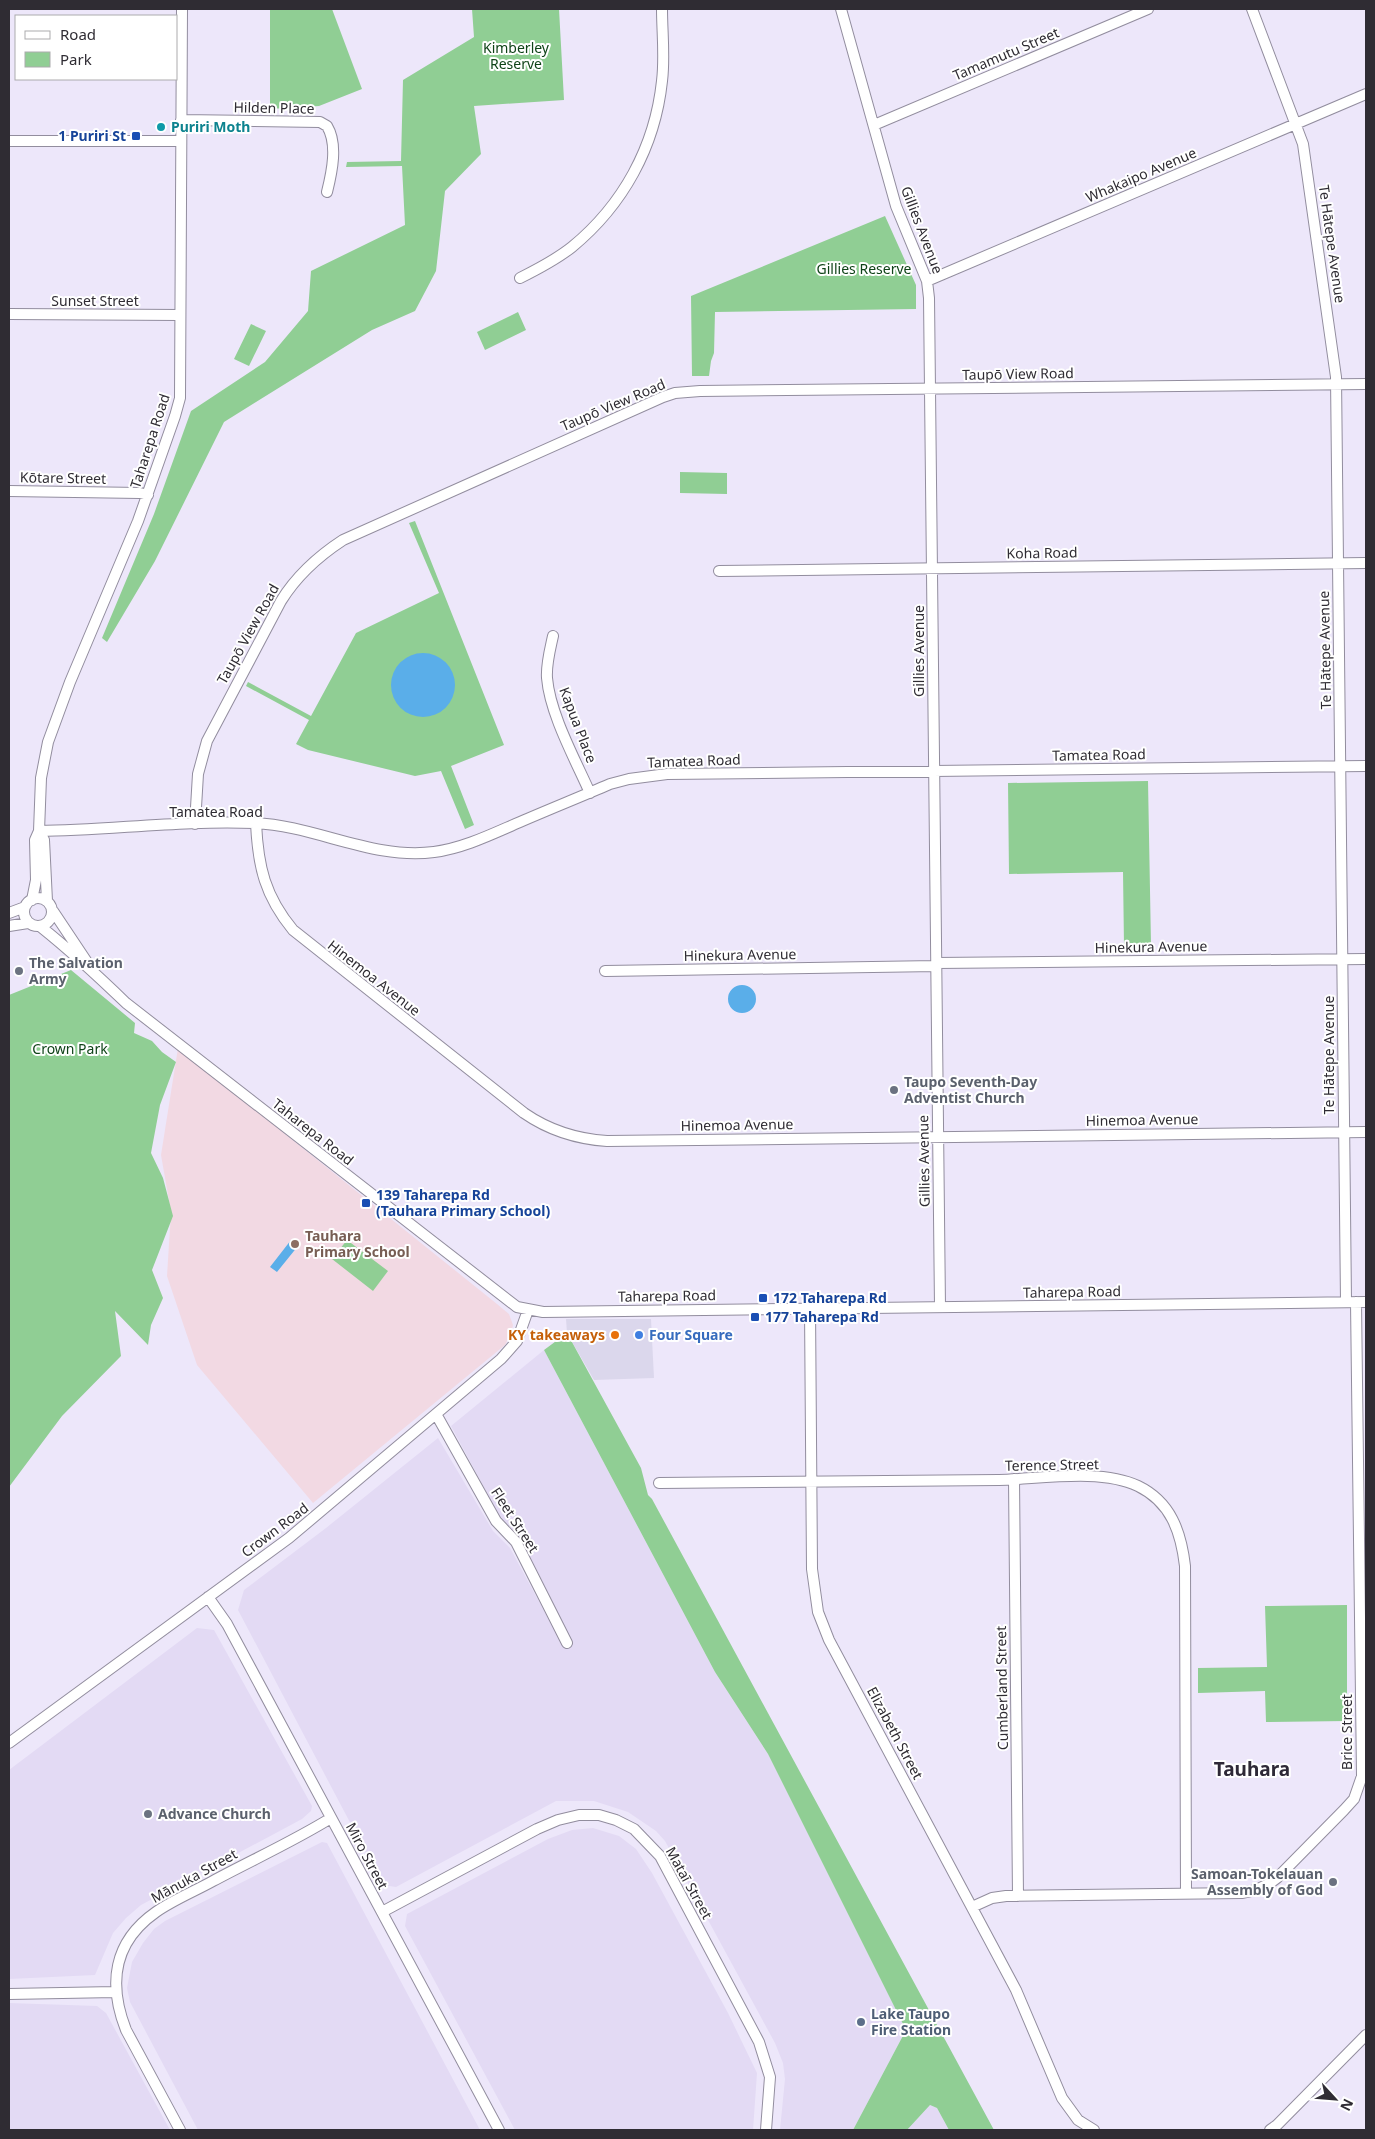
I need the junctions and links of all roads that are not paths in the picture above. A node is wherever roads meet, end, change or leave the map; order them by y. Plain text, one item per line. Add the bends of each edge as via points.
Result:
1 (182, 9) edge
2 (662, 9) edge
3 (841, 9) edge
4 (1148, 9) edge
5 (1252, 9) edge
6 (1366, 94) edge
7 (181, 120) junction
8 (874, 125) junction
9 (1297, 125) junction
10 (181, 140) junction
11 (9, 141) edge
12 (327, 192) dead end
13 (520, 278) dead end
14 (927, 281) junction
15 (9, 314) edge
16 (180, 315) junction
17 (1366, 384) edge
18 (1336, 385) junction
19 (930, 389) junction
20 (9, 491) edge
21 (148, 494) junction
22 (1366, 563) edge
23 (1337, 564) junction
24 (932, 568) junction
25 (719, 571) dead end
26 (553, 636) dead end
27 (1340, 766) junction
28 (1366, 766) edge
29 (934, 771) junction
30 (590, 793) junction
31 (256, 823) junction
32 (195, 824) junction
33 (39, 831) junction
34 (28, 903) junction
35 (50, 906) junction
36 (9, 913) edge
37 (28, 923) junction
38 (9, 926) edge
39 (41, 927) junction
40 (1366, 958) edge
41 (1342, 959) junction
42 (936, 964) junction
43 (89, 966) junction
44 (605, 970) dead end
45 (1344, 1132) junction
46 (1366, 1132) edge
47 (938, 1136) junction
48 (1356, 1302) edge
49 (940, 1307) junction
50 (810, 1308) junction
51 (528, 1310) junction
52 (436, 1414) junction
53 (1014, 1479) junction
54 (812, 1482) junction
55 (659, 1483) dead end
56 (208, 1597) junction
57 (567, 1643) dead end
58 (1364, 1711) edge
59 (9, 1743) edge
60 (331, 1818) junction
61 (1186, 1894) junction
62 (1018, 1896) junction
63 (972, 1907) junction
64 (382, 1912) junction
65 (115, 1992) junction
66 (9, 1994) edge
67 (1366, 2035) edge
68 (180, 2130) edge
69 (499, 2130) edge
70 (766, 2130) edge
71 (1094, 2130) edge
72 (1270, 2130) edge

1 - 7 street, Taharepa Road
2 - 13 street via 659,102 655,124 638,166 612,207 591,230 571,248
3 - 8 street, Gillies Avenue
4 - 8 street, Tamamutu Street
5 - 9 street, Te Hātepe Avenue
6 - 9 street, Whakaipo Avenue
7 - 10 street, Taharepa Road
7 - 12 street, Hilden Place via 320,122 327,126 332,141
8 - 14 street, Gillies Avenue via 896,206
9 - 14 street, Whakaipo Avenue
9 - 18 street, Te Hātepe Avenue via 1306,162
10 - 11 street
10 - 16 street, Taharepa Road
14 - 19 street, Gillies Avenue
15 - 16 street, Sunset Street
16 - 21 street, Taharepa Road via 180,398
17 - 18 street, Taupō View Road
18 - 19 street, Taupō View Road
18 - 23 street, Te Hātepe Avenue
19 - 24 street, Gillies Avenue
19 - 32 street, Taupō View Road via 675,393 343,540 321,554 292,584 216,721 200,766
20 - 21 street, Kōtare Street
21 - 33 street, Taharepa Road via 48,742 41,778
22 - 23 street, Koha Road
23 - 24 street, Koha Road
23 - 27 street, Te Hātepe Avenue
24 - 25 street, Koha Road
24 - 29 street, Gillies Avenue
26 - 30 street, Kapua Place via 547,678 553,706
27 - 28 street, Tamatea Road
27 - 29 street, Tamatea Road
27 - 41 street, Te Hātepe Avenue
29 - 30 street, Tamatea Road via 667,774 629,779
29 - 42 street, Gillies Avenue
30 - 31 street, Tamatea Road via 471,843 414,854
31 - 32 street, Tamatea Road
31 - 47 street, Hinemoa Avenue via 264,882 293,930 524,1113 555,1131 607,1141
32 - 33 street, Tamatea Road
33 - 34 street, Taharepa Road via 35,840 36,880
33 - 35 street, Taharepa Road via 44,840
34 - 35 street via 40,898
34 - 36 street
34 - 37 street, Taharepa Road via 24,915
35 - 39 street via 51,919
35 - 43 street, Taharepa Road
37 - 38 street
37 - 39 street, Taharepa Road
39 - 43 street, Taharepa Road
40 - 41 street, Hinekura Avenue
41 - 42 street, Hinekura Avenue
41 - 45 street, Te Hātepe Avenue
42 - 44 street, Hinekura Avenue
42 - 47 street, Gillies Avenue
43 - 51 street, Taharepa Road via 126,1003 507,1300
45 - 46 street, Hinemoa Avenue
45 - 47 street, Hinemoa Avenue
45 - 48 street, Te Hātepe Avenue
47 - 49 street, Gillies Avenue
48 - 49 street, Taharepa Road
48 - 58 street, Brice Street
49 - 50 street, Taharepa Road
50 - 51 street, Taharepa Road
50 - 54 street, Elizabeth Street
51 - 52 street, Crown Road via 522,1330 510,1350
52 - 56 street, Crown Road via 289,1538
52 - 57 street, Fleet Street via 496,1521 516,1542
53 - 54 street, Terence Street
53 - 61 street, Terence Street via 1096,1476 1126,1481 1163,1504 1179,1530 1185,1566
53 - 62 street, Cumberland Street
54 - 55 street, Terence Street
54 - 63 street, Elizabeth Street via 812,1569 820,1620
56 - 59 street, Crown Road
56 - 60 street, Miro Street via 227,1624
58 - 61 street, Brice Street via 1362,1776 1354,1799 1344,1810 1266,1887 1242,1893
60 - 64 street, Miro Street
60 - 65 street, Mānuka Street via 156,1912 130,1938 121,1953 116,1967
61 - 62 street, Brice Street
62 - 63 street, Brice Street via 992,1898
63 - 71 street, Elizabeth Street via 1016,1990 1062,2098 1078,2120
64 - 69 street, Miro Street
64 - 70 street, Mataī Street via 558,1820 599,1815 634,1829 660,1856 759,2042 770,2077
65 - 66 street
65 - 68 street, Mānuka Street via 126,2030
67 - 72 street

